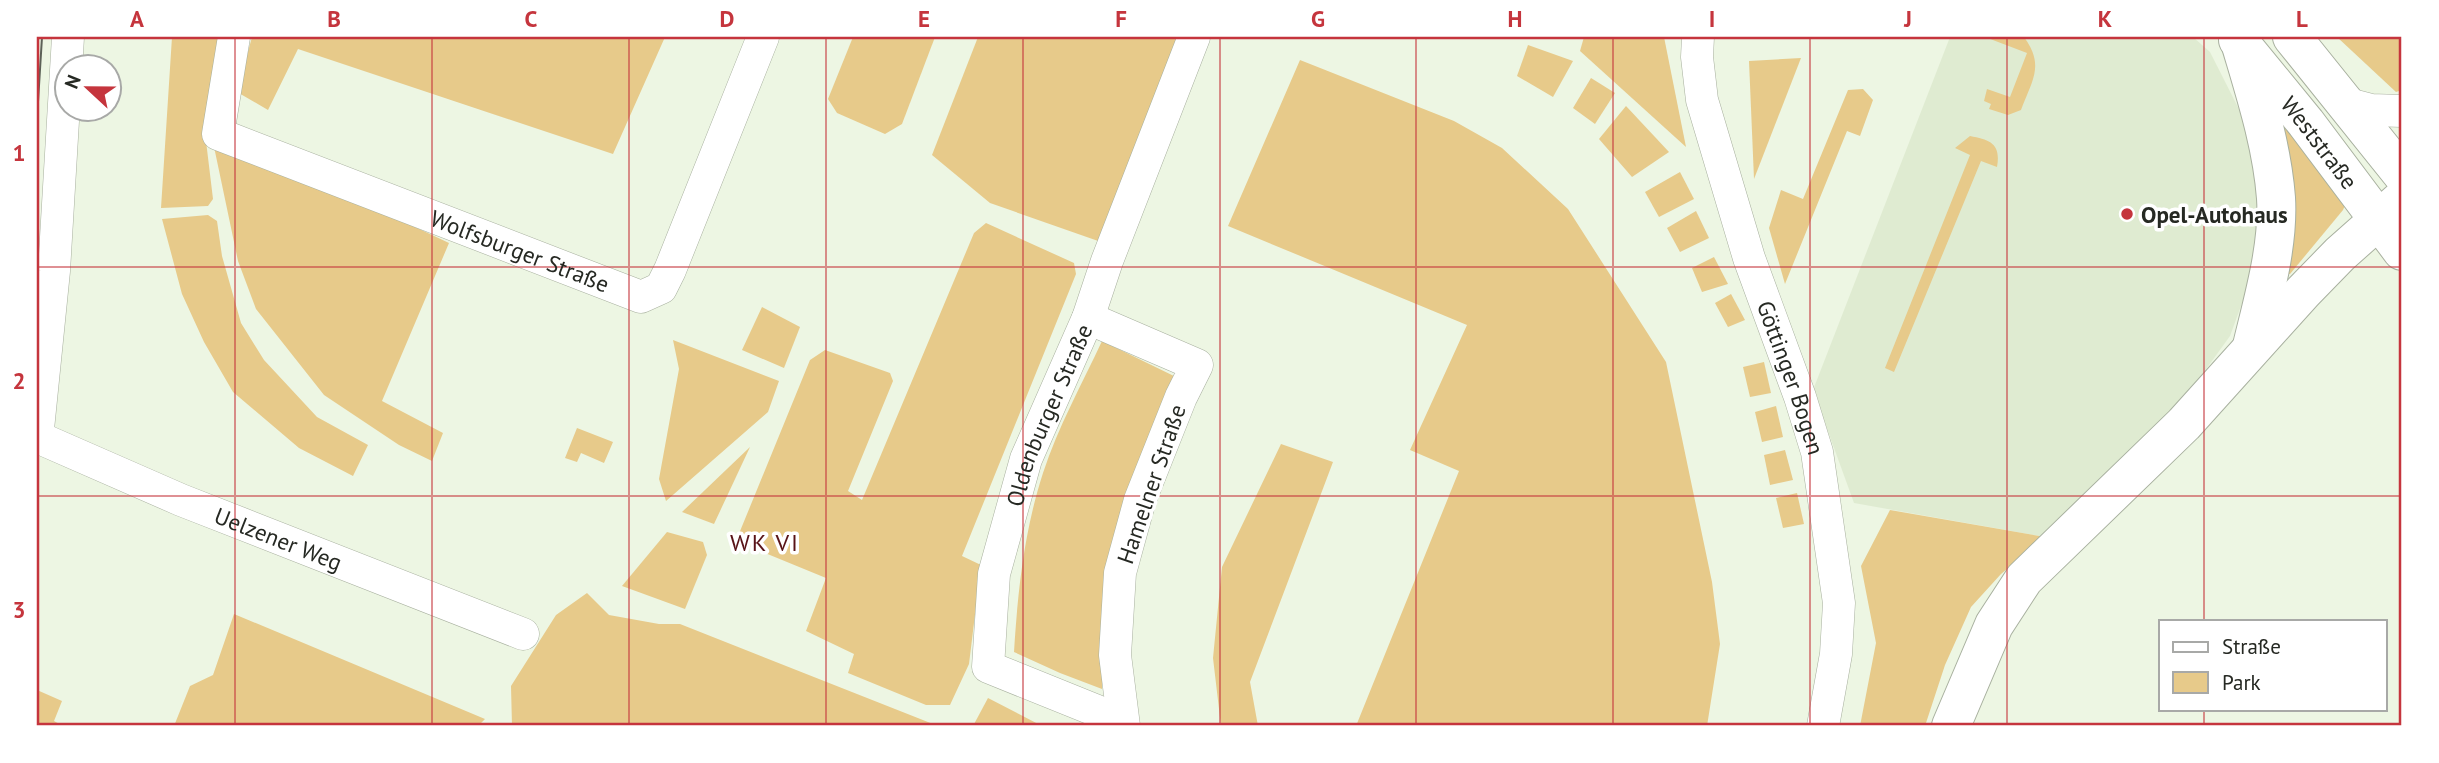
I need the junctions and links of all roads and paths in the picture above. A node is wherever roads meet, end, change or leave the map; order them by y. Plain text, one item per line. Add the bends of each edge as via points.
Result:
1 (68, 37) edge
2 (234, 37) edge
3 (763, 37) edge
4 (1194, 37) edge
5 (1698, 37) edge
6 (2292, 37) edge
7 (2238, 39) edge
8 (2348, 104) junction
9 (2402, 111) edge
10 (2402, 174) edge
11 (2390, 209) edge
12 (2402, 251) edge
13 (45, 270) edge
14 (1088, 318) junction
15 (2252, 348) junction
16 (37, 438) edge
17 (523, 634) dead end
18 (1972, 678) junction
19 (1123, 724) edge
20 (1823, 726) edge
21 (1951, 726) edge
22 (1973, 726) edge

1 - 13 street
2 - 3 street, Wolfsburger Straße via 218,134 641,297 661,288 670,270
4 - 14 street, Oldenburger Straße
5 - 20 street, Göttinger Bogen via 1702,100 1749,258 1817,452 1839,603 1836,654
6 - 8 main road, Weststraße
7 - 11 main road, Weststraße via 2306,123
7 - 15 main road via 2271,157 2276,201 2272,248
8 - 9 street
8 - 10 main road, Weststraße
11 - 12 main road, Weststraße
11 - 15 main road via 2321,273
13 - 16 street
14 - 19 street, Hamelner Straße via 1197,365 1140,500 1120,573 1115,655
14 - 19 street, Oldenburger Straße via 1026,459 994,574 988,667
15 - 18 main road via 2184,424 2024,579 1994,625
16 - 17 street, Uelzener Weg via 181,500
18 - 21 main road
18 - 22 main road

